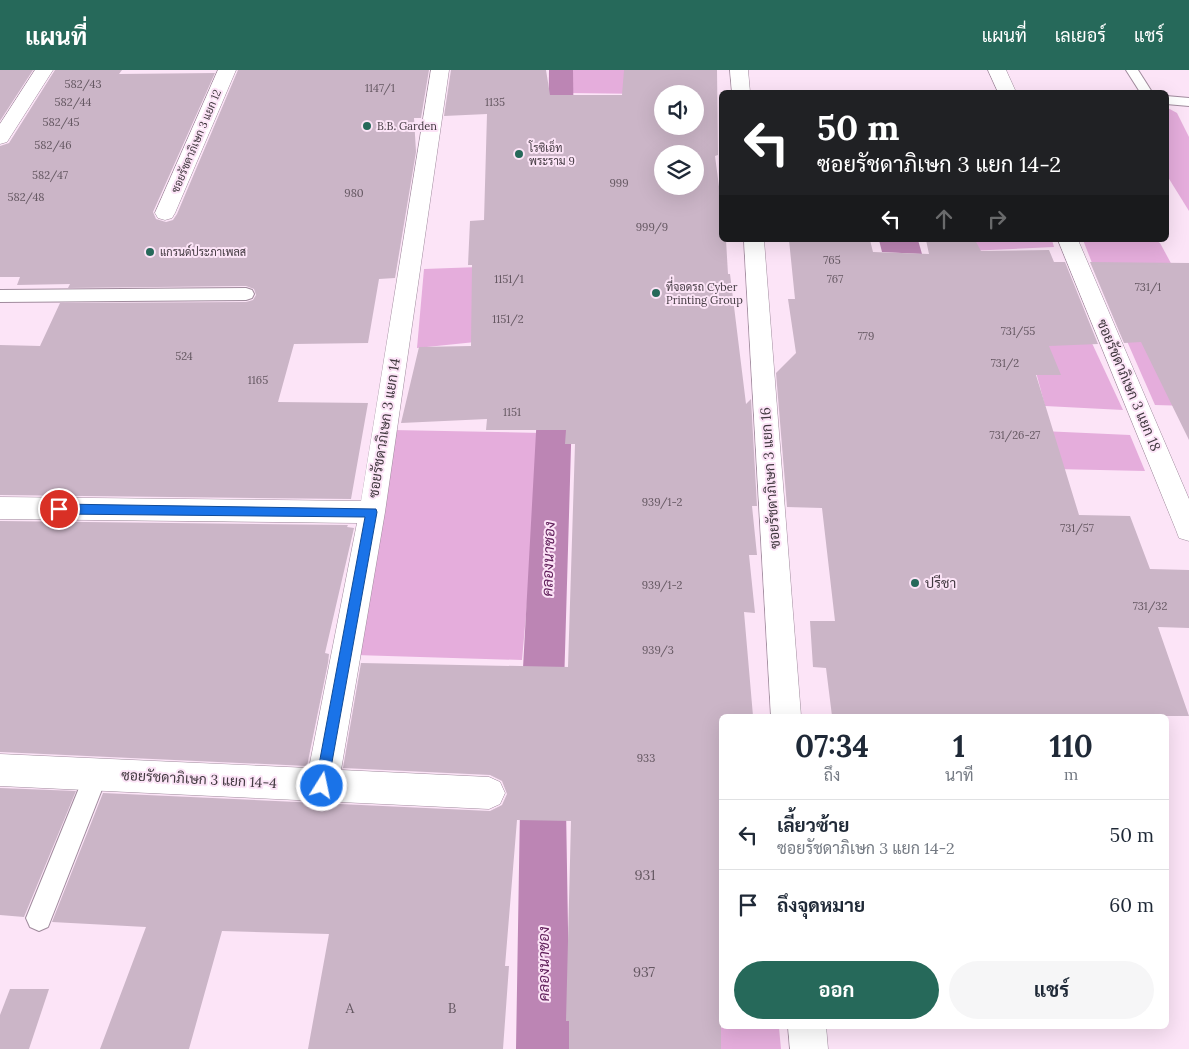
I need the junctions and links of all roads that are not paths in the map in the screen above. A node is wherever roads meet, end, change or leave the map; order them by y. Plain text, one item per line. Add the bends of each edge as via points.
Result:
1 (44, 70) edge
2 (227, 70) edge
3 (440, 70) edge
4 (739, 70) edge
5 (997, 70) edge
6 (1132, 70) edge
7 (741, 90) edge
8 (1006, 90) edge
9 (1145, 90) edge
10 (1169, 100) edge
11 (1189, 102) edge
12 (0, 138) edge
13 (166, 213) dead end
14 (754, 242) edge
15 (1069, 242) edge
16 (246, 294) dead end
17 (0, 296) edge
18 (0, 508) edge
19 (372, 512) junction
20 (1189, 530) edge
21 (786, 714) edge
22 (0, 770) edge
23 (96, 774) junction
24 (322, 786) junction
25 (489, 793) dead end
26 (39, 918) dead end
27 (807, 1029) edge
28 (810, 1049) edge

1 - 12 street
2 - 13 street, ซอยรัชดาภิเษก 3 แยก 12
3 - 19 street, ซอยรัชดาภิเษก 3 แยก 14
4 - 7 street
5 - 8 street
6 - 9 lane
10 - 11 lane
14 - 21 street, ซอยรัชดาภิเษก 3 แยก 16
15 - 20 street, ซอยรัชดาภิเษก 3 แยก 18
16 - 17 lane
18 - 19 street
19 - 24 street, ซอยรัชดาภิเษก 3 แยก 14
22 - 23 street, ซอยรัชดาภิเษก 3 แยก 14-4
23 - 24 street, ซอยรัชดาภิเษก 3 แยก 14-4
23 - 26 lane
24 - 25 street, ซอยรัชดาภิเษก 3 แยก 14-4
27 - 28 street

